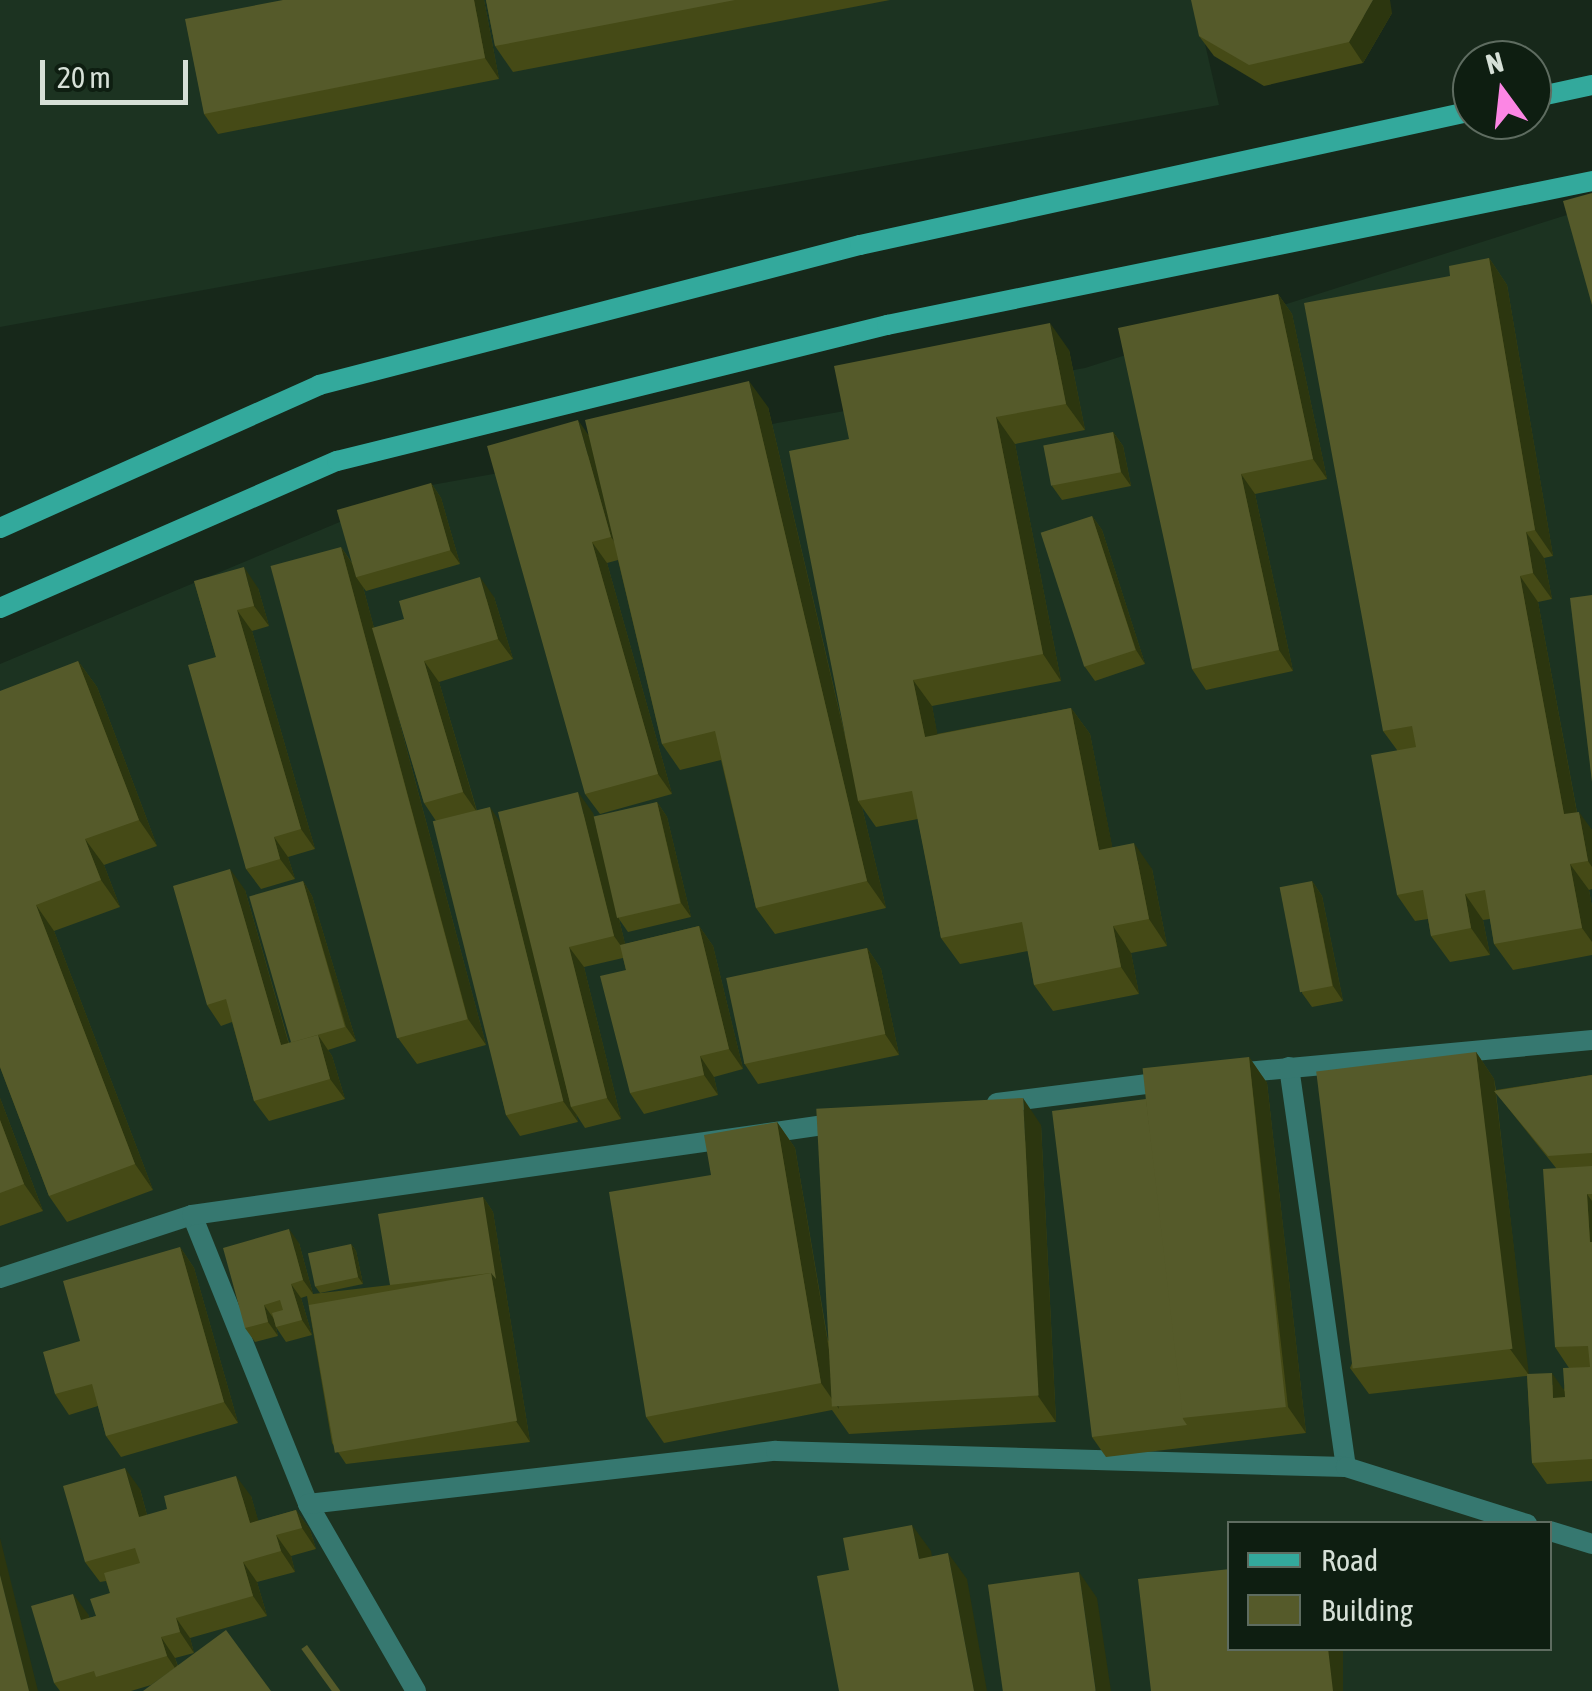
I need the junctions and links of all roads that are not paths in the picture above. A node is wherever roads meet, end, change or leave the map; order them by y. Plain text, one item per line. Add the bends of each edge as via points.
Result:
1 (1592, 85) edge
2 (1552, 94) edge
3 (1452, 115) edge
4 (1592, 181) edge
5 (0, 528) edge
6 (0, 608) edge
7 (1592, 1040) edge
8 (1289, 1067) junction
9 (977, 1106) edge
10 (860, 1120) edge
11 (192, 1216) junction
12 (0, 1278) edge
13 (1346, 1466) junction
14 (308, 1504) junction
15 (1518, 1521) edge
16 (1552, 1531) edge
17 (1592, 1544) edge
18 (416, 1691) edge

1 - 2 street
3 - 5 street via 860,245 320,386
4 - 6 street via 886,325 337,461
7 - 8 street
8 - 9 street
8 - 13 street
10 - 11 street
11 - 12 street
11 - 14 street
13 - 14 street via 776,1451
13 - 15 street
14 - 18 street
16 - 17 street

